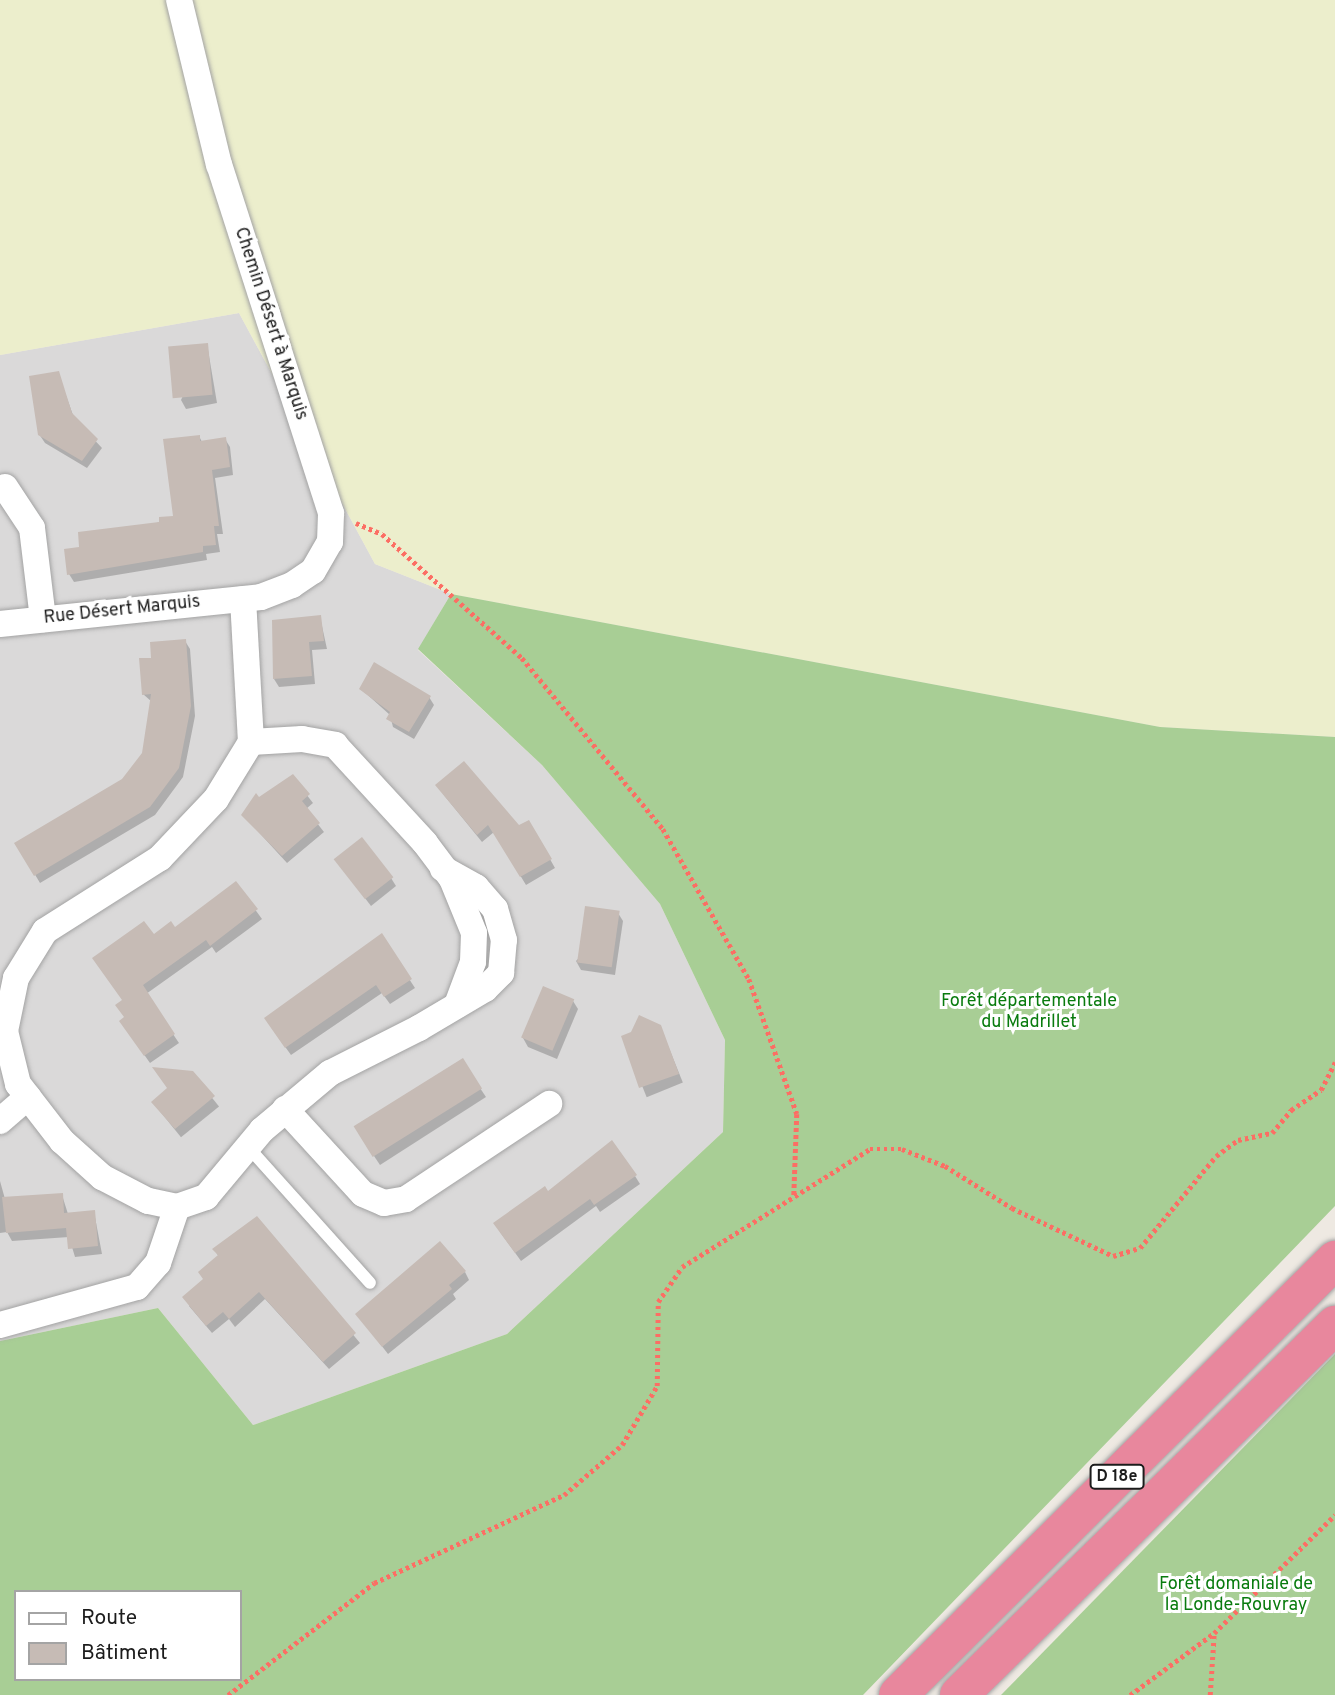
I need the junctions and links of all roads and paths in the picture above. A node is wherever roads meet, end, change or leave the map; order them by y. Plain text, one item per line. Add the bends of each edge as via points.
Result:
1 (179, 0) edge
2 (5, 487) dead end
3 (331, 513) junction
4 (243, 599) junction
5 (43, 620) junction
6 (0, 624) edge
7 (251, 742) junction
8 (4, 1013) edge
9 (1335, 1062) edge
10 (29, 1097) junction
11 (549, 1104) dead end
12 (285, 1110) junction
13 (0, 1121) edge
14 (249, 1148) junction
15 (794, 1197) junction
16 (177, 1207) junction
17 (1335, 1260) edge
18 (370, 1283) dead end
19 (0, 1325) edge
20 (1335, 1325) edge
21 (1335, 1515) edge
22 (1214, 1633) junction
23 (228, 1695) edge
24 (898, 1695) edge
25 (959, 1695) edge
26 (1130, 1695) edge
27 (1210, 1695) edge

1 - 3 street, Chemin Désert à Marquis via 219,165
2 - 5 street via 32,528
3 - 4 street, Chemin Désert à Marquis via 330,542 313,571 292,585
3 - 15 path via 382,534 522,658 663,829 749,979 797,1114
4 - 5 street, Rue Désert Marquis
4 - 7 street
5 - 6 street, Rue Désert Marquis
7 - 8 street via 216,799 160,858 45,931 16,978
7 - 12 street via 302,739 335,745 390,800 443,869 465,905 474,933 473,962 457,1005 330,1073
8 - 10 street via 18,1084
9 - 15 path via 1321,1090 1291,1110 1272,1133 1238,1140 1216,1156 1140,1248 1114,1256 1012,1208 945,1166 902,1149 870,1149
10 - 13 street
10 - 16 street via 62,1141 102,1177 148,1201
11 - 12 street via 407,1199 384,1203 362,1194
12 - 14 street
14 - 16 street via 206,1197
14 - 18 lane
15 - 23 path via 682,1268 657,1302 657,1386 622,1445 564,1495 374,1583
16 - 19 street via 158,1263 137,1287
17 - 24 highway, D 18e
20 - 25 highway, D 18e
21 - 22 path
22 - 26 path
22 - 27 path

